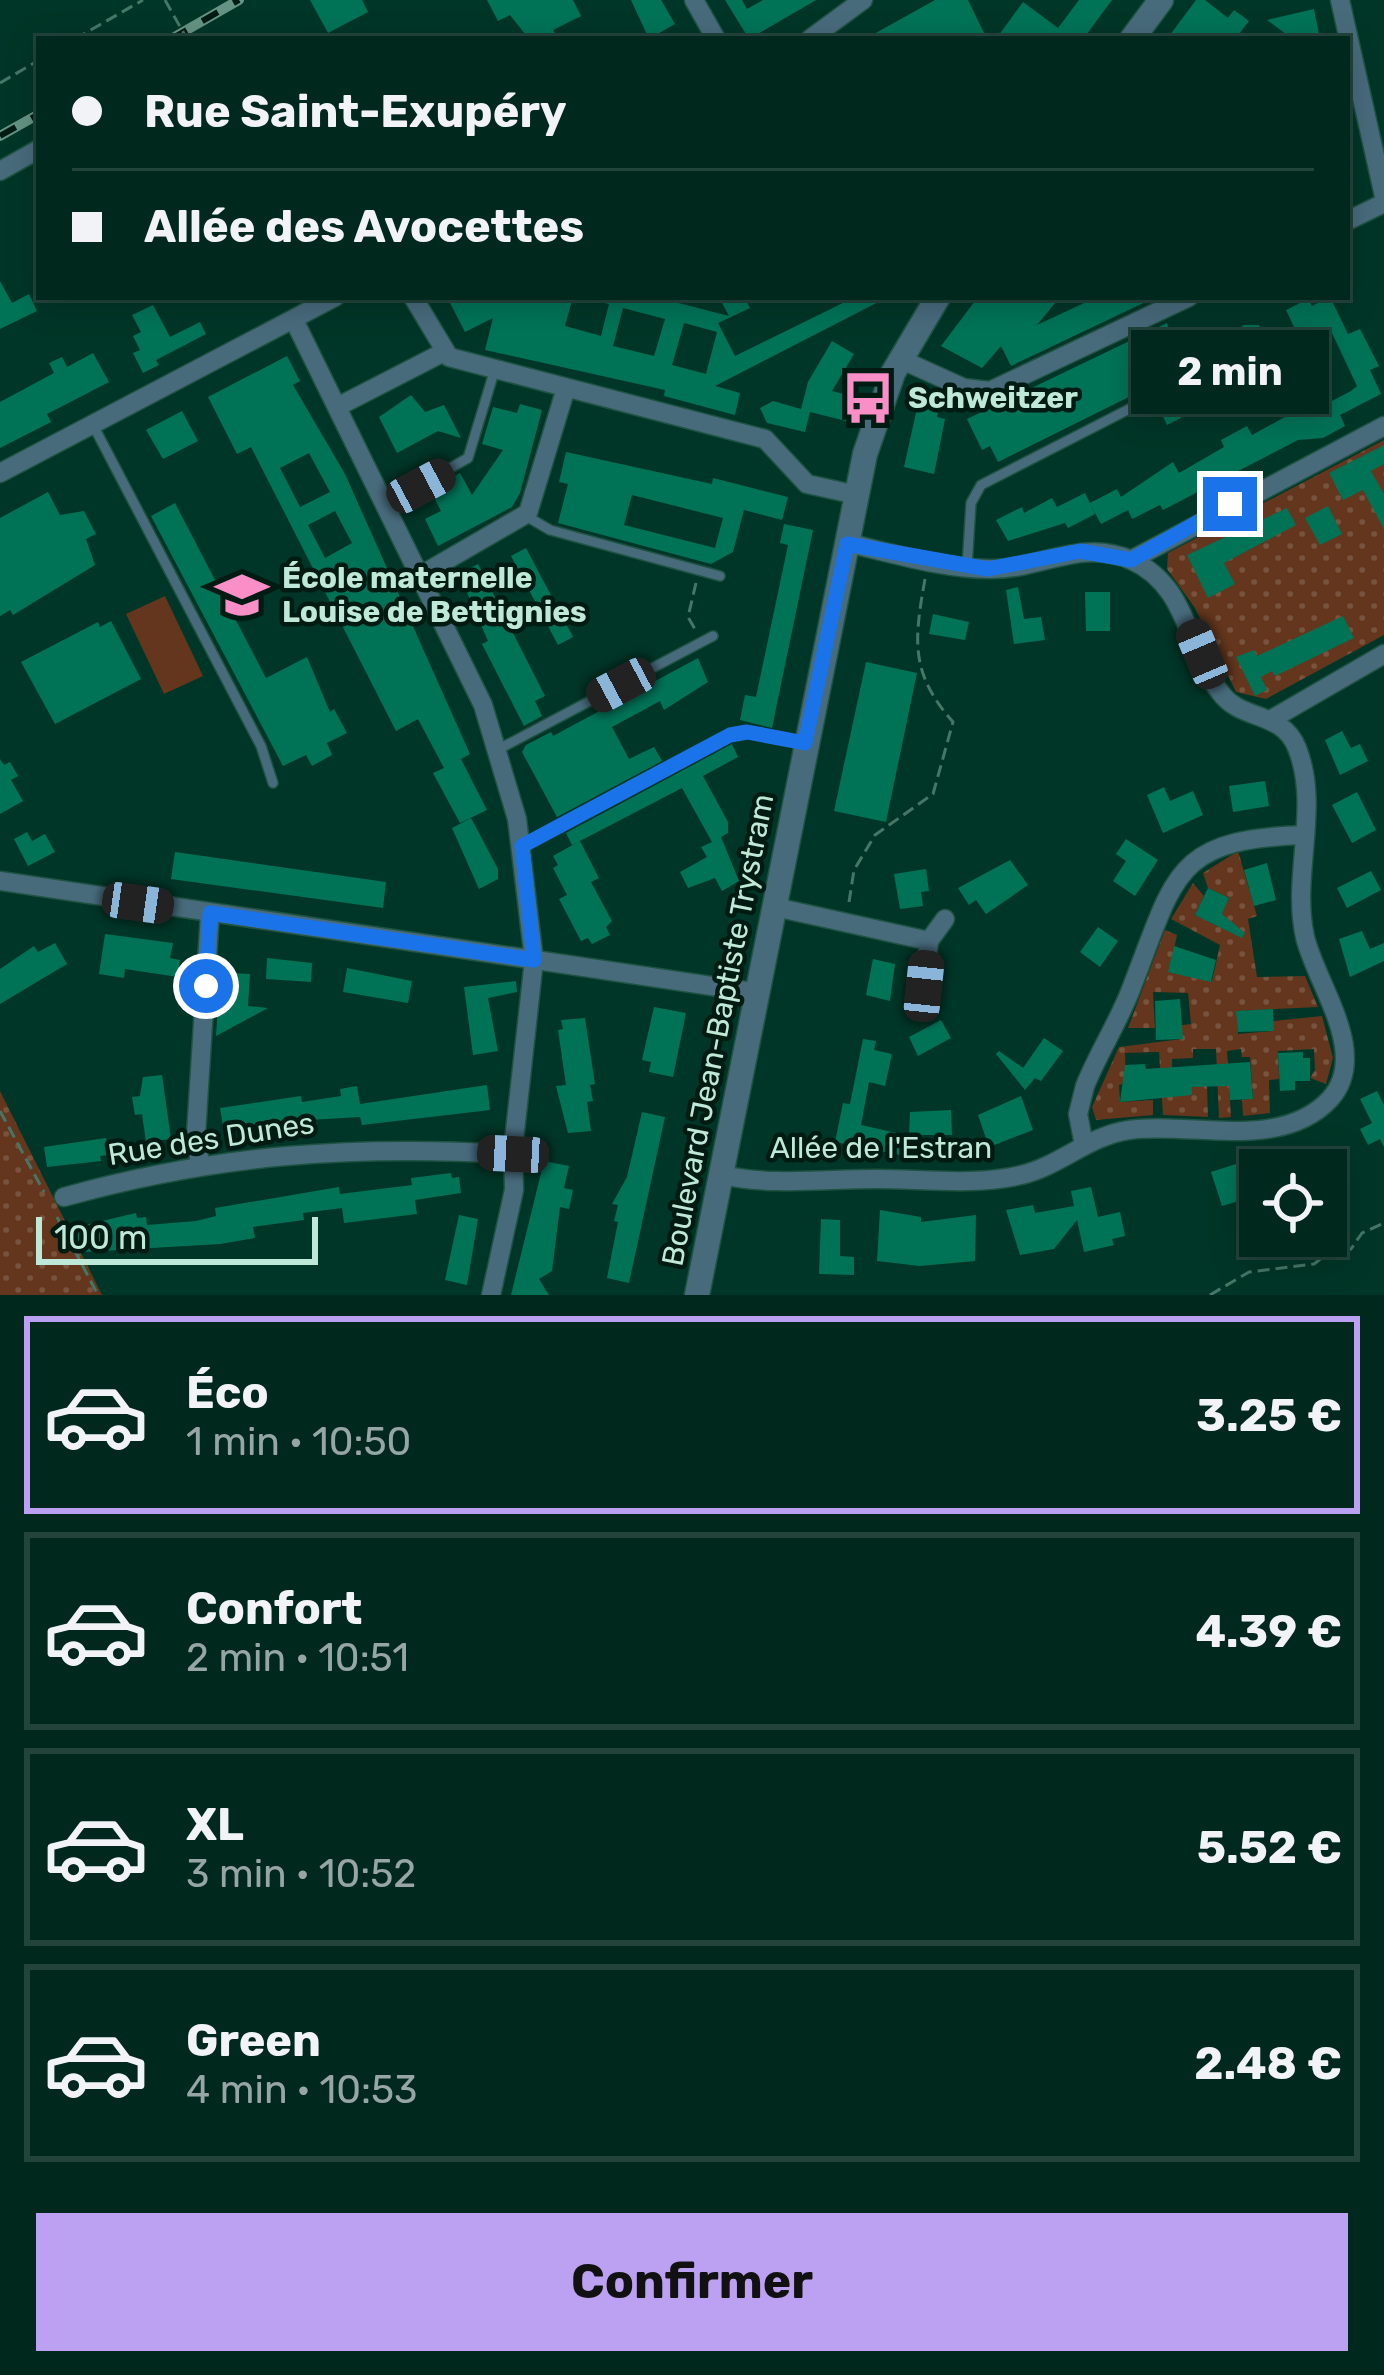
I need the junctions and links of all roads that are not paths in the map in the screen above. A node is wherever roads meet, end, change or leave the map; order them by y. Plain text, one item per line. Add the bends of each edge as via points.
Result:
1 (694, 0) edge
2 (863, 0) edge
3 (1161, 0) edge
4 (1340, 0) edge
5 (714, 36) edge
6 (814, 36) edge
7 (1134, 36) edge
8 (1348, 36) edge
9 (1350, 45) edge
10 (36, 151) edge
11 (0, 171) edge
12 (1384, 200) edge
13 (1350, 219) edge
14 (415, 300) edge
15 (936, 300) edge
16 (1183, 300) edge
17 (299, 310) edge
18 (442, 353) junction
19 (900, 359) junction
20 (495, 370) junction
21 (566, 388) junction
22 (339, 406) junction
23 (1135, 406) dead end
24 (93, 425) junction
25 (1384, 425) edge
26 (0, 473) edge
27 (857, 495) junction
28 (387, 504) junction
29 (526, 516) junction
30 (847, 544) junction
31 (1131, 560) junction
32 (967, 567) junction
33 (421, 575) junction
34 (720, 576) dead end
35 (713, 636) dead end
36 (1384, 654) edge
37 (1272, 719) junction
38 (805, 743) junction
39 (499, 749) junction
40 (273, 783) dead end
41 (1305, 835) junction
42 (522, 846) junction
43 (0, 881) edge
44 (775, 907) junction
45 (210, 913) junction
46 (945, 919) dead end
47 (929, 940) junction
48 (534, 960) junction
49 (924, 986) dead end
50 (759, 992) junction
51 (1084, 1145) junction
52 (513, 1154) junction
53 (200, 1165) junction
54 (722, 1175) junction
55 (64, 1197) dead end
56 (491, 1295) edge
57 (697, 1295) edge

1 - 5 street
2 - 6 street
3 - 7 street
4 - 8 street
9 - 12 street
10 - 11 street
12 - 13 street
14 - 18 street
15 - 19 street, Boulevard Jean-Baptiste Trystram
16 - 19 street via 990,391 968,390
17 - 22 street
17 - 24 street
18 - 20 street
18 - 22 street
19 - 27 street, Boulevard Jean-Baptiste Trystram
20 - 21 street
20 - 28 lane via 468,458
21 - 27 street via 765,439 807,484
21 - 29 street
22 - 28 street
23 - 32 lane via 981,485 971,503
24 - 26 street
24 - 40 lane
25 - 31 street
27 - 30 street, Boulevard Jean-Baptiste Trystram
28 - 33 street
29 - 33 street
29 - 34 lane via 550,530
30 - 32 street
30 - 38 street, Boulevard Jean-Baptiste Trystram
31 - 32 street via 1080,551 1009,568
31 - 37 street via 1180,605 1222,696
33 - 39 street
35 - 39 lane
36 - 37 street
37 - 41 street, Allée de l'Estran via 1300,757
38 - 42 lane via 730,735
38 - 44 street, Boulevard Jean-Baptiste Trystram
39 - 42 street
41 - 51 street via 1229,841 1178,880 1084,1086
41 - 51 street, Allée de l'Estran via 1303,927 1344,1046 1333,1095 1311,1113 1262,1127 1142,1129
42 - 48 street
43 - 45 street
44 - 47 street
44 - 50 street, Boulevard Jean-Baptiste Trystram
45 - 48 street
45 - 53 street
46 - 47 street
47 - 49 street
48 - 50 street
48 - 52 street
50 - 54 street, Boulevard Jean-Baptiste Trystram
51 - 54 street, Allée de l'Estran via 1039,1169 988,1179
52 - 53 street, Rue des Dunes via 356,1148
52 - 56 street via 514,1190
53 - 55 street, Rue des Dunes
54 - 57 street, Boulevard Jean-Baptiste Trystram

